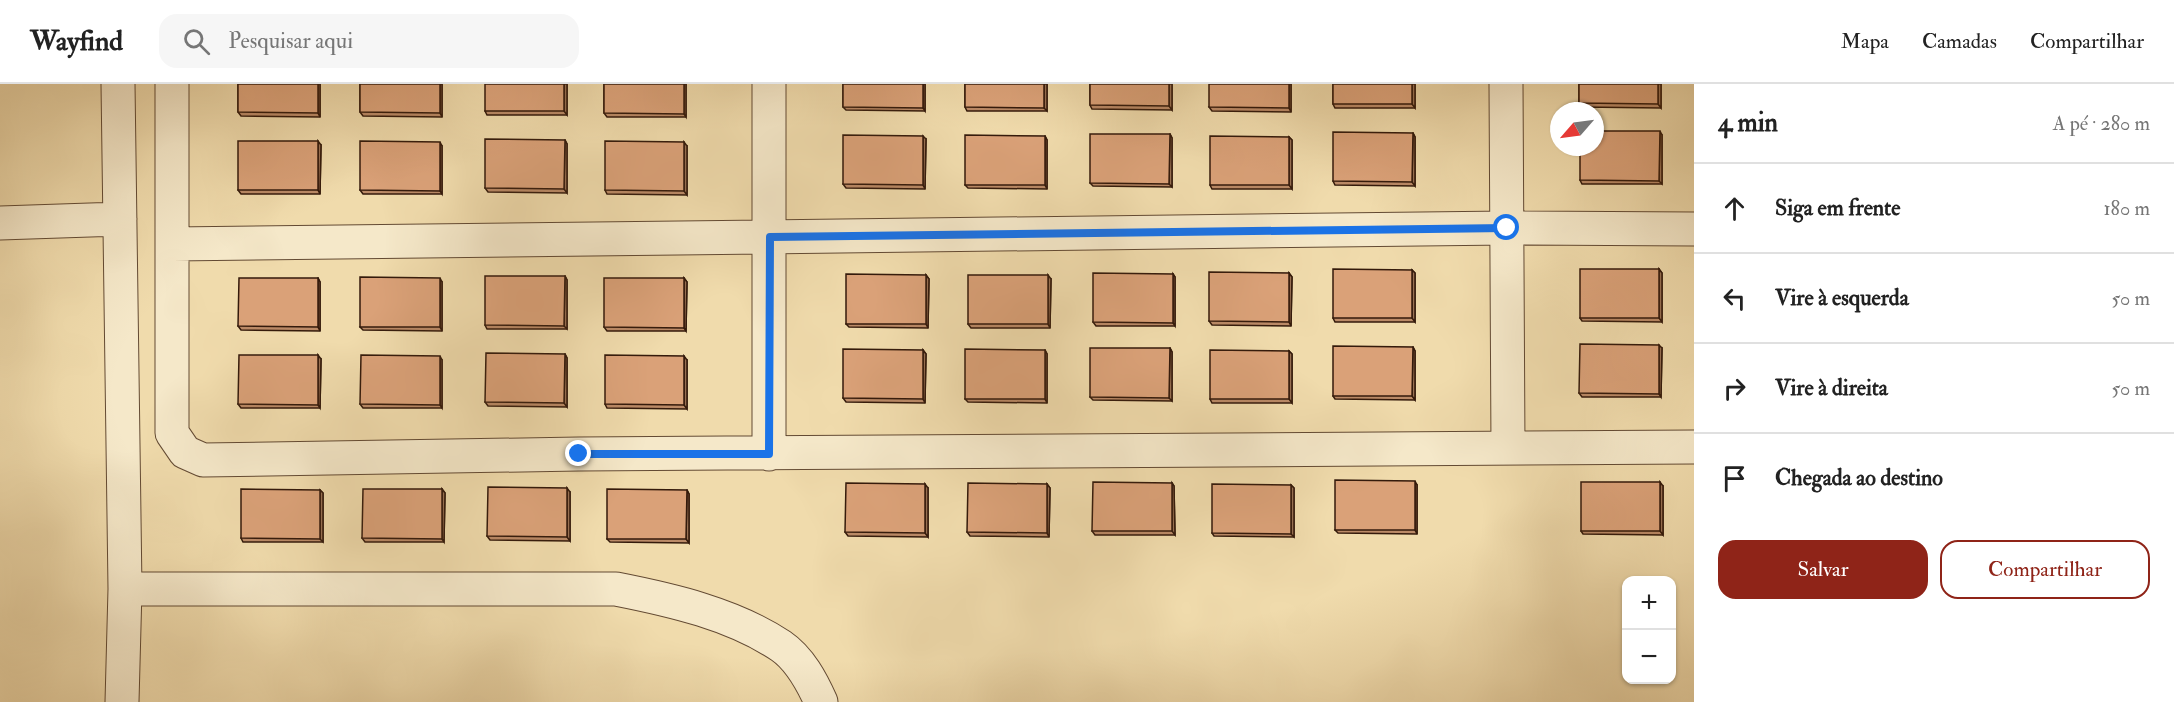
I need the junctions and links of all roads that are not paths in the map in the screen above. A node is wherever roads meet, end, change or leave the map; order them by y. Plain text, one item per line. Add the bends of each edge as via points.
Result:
1 (118, 84) edge
2 (172, 84) edge
3 (770, 84) edge
4 (1506, 84) edge
5 (120, 219) junction
6 (0, 222) edge
7 (1507, 228) junction
8 (1694, 229) edge
9 (770, 237) junction
10 (173, 244) junction
11 (1694, 447) edge
12 (1508, 448) junction
13 (769, 454) junction
14 (124, 589) junction
15 (122, 702) edge
16 (821, 702) edge

1 - 5 street
2 - 10 street
3 - 9 street
4 - 7 street
5 - 6 street
5 - 14 street
7 - 8 street
7 - 9 street
7 - 12 street
9 - 10 street
9 - 13 street
10 - 13 street via 172,433 184,452 202,460
11 - 12 street
12 - 13 street
14 - 15 street
14 - 16 street via 616,589 662,598 726,618 782,647 809,676

